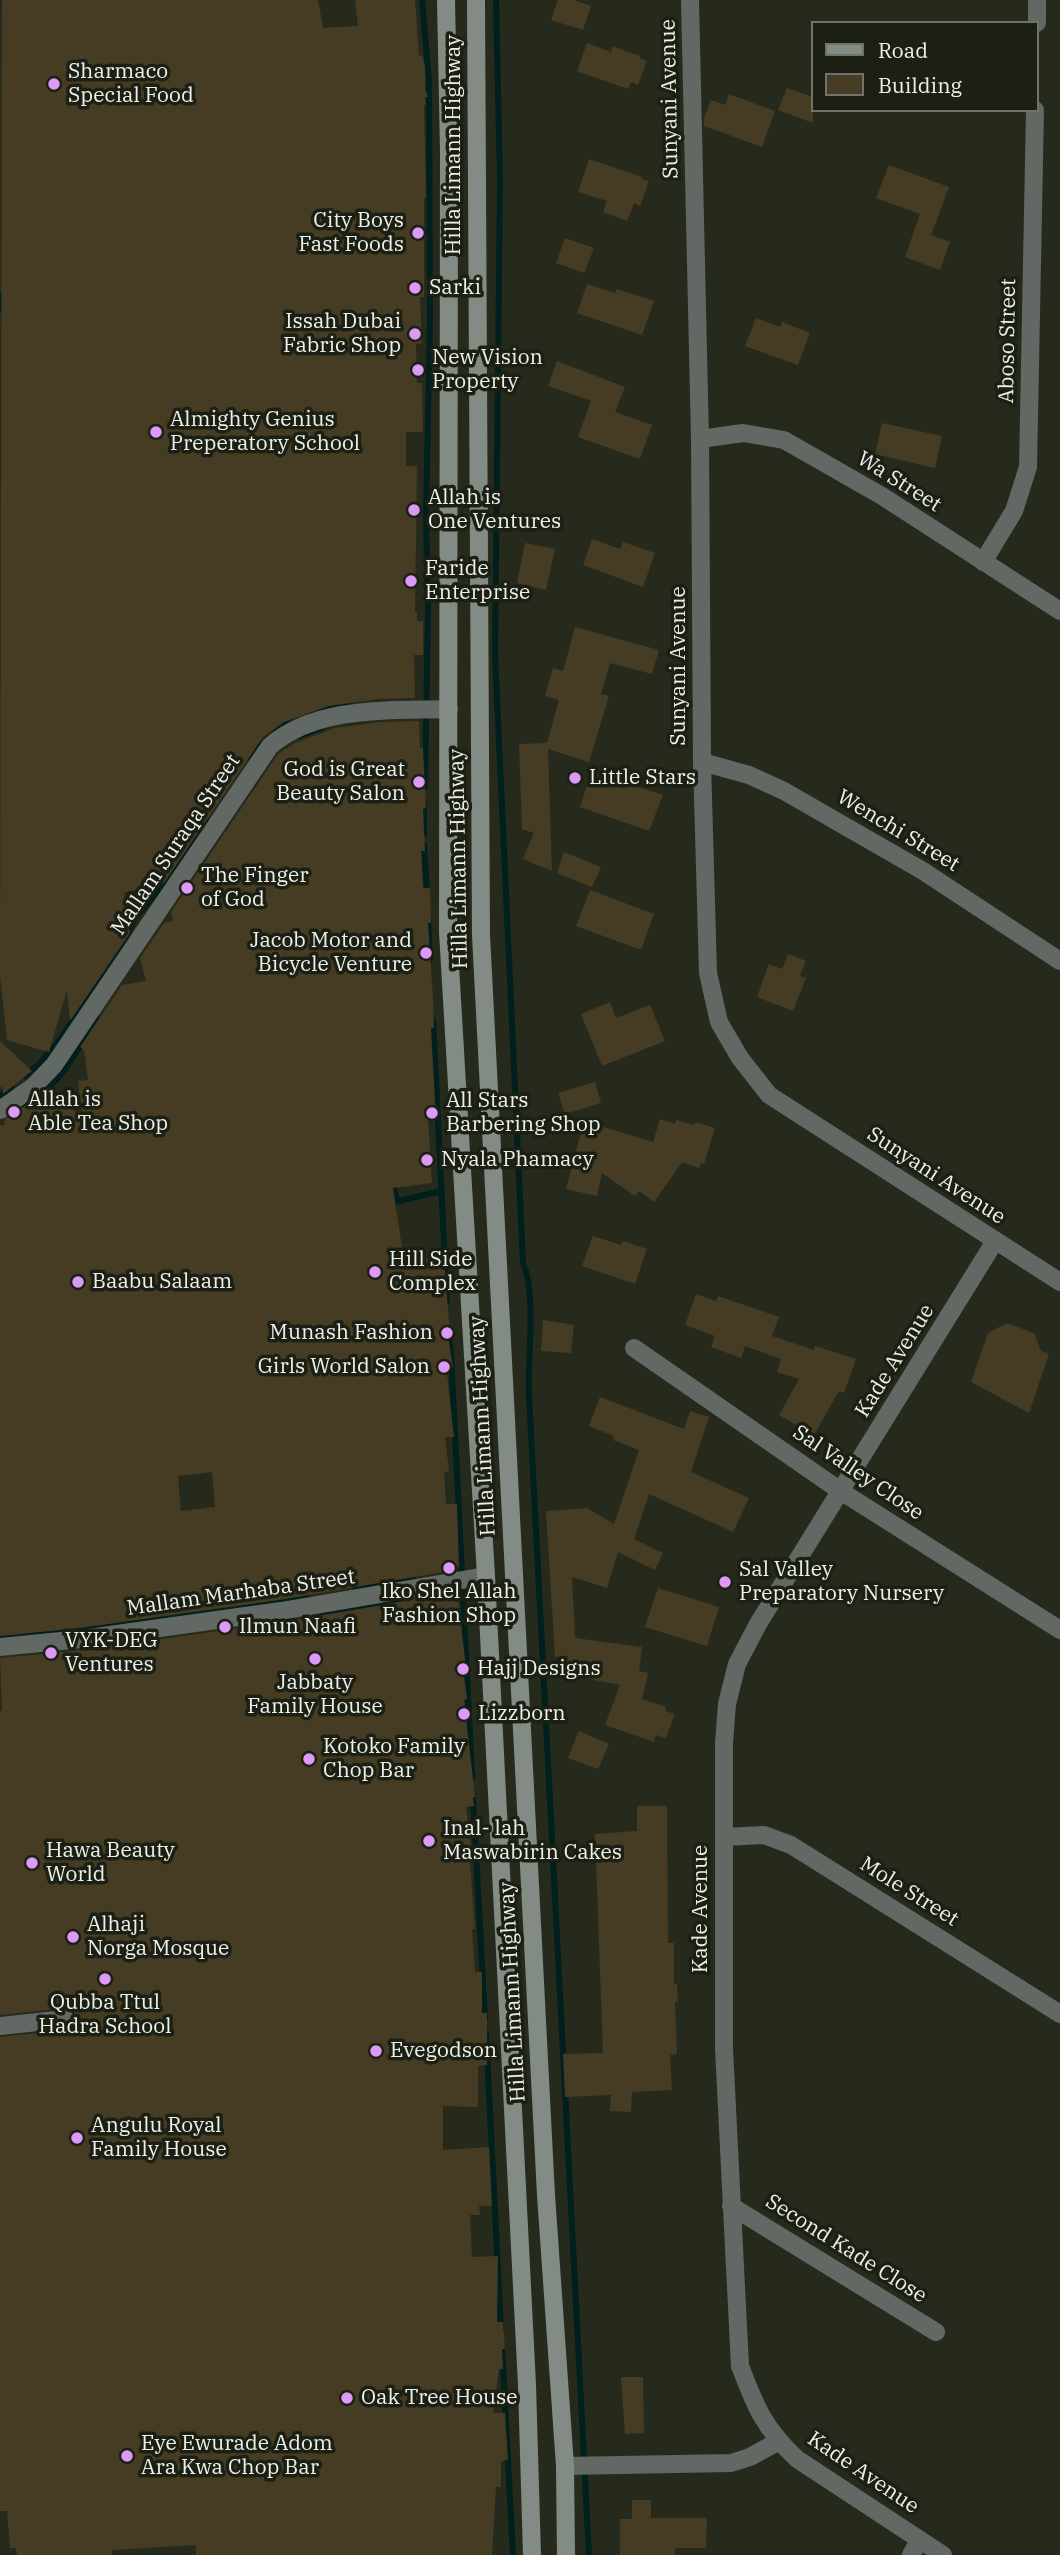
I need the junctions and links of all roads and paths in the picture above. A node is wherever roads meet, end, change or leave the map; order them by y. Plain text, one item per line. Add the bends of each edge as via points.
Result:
1 (446, 0) edge
2 (476, 0) edge
3 (690, 0) edge
4 (1037, 0) edge
5 (1037, 21) edge
6 (1035, 112) edge
7 (700, 439) junction
8 (983, 562) junction
9 (1060, 611) edge
10 (449, 709) junction
11 (702, 762) junction
12 (1060, 961) edge
13 (0, 1110) edge
14 (995, 1241) junction
15 (1060, 1282) edge
16 (635, 1348) dead end
17 (842, 1492) junction
18 (486, 1576) junction
19 (1060, 1630) edge
20 (0, 1647) edge
21 (724, 1837) junction
22 (1060, 2014) edge
23 (65, 2019) dead end
24 (0, 2026) edge
25 (731, 2206) junction
26 (936, 2332) dead end
27 (779, 2441) junction
28 (565, 2466) junction
29 (915, 2547) edge
30 (532, 2555) edge
31 (566, 2555) edge
32 (943, 2555) edge

1 - 10 main road, Hilla Limann Highway
2 - 28 main road, Hilla Limann Highway via 481,935 545,2168
3 - 7 street, Sunyani Avenue
4 - 5 street
6 - 8 street, Aboso Street via 1028,467 1014,511
7 - 8 street, Wa Street via 743,433 784,440
7 - 11 street, Sunyani Avenue
8 - 9 street, Wa Street
10 - 13 street, Mallam Suraqa Street via 360,712 305,723 283,734 270,746 54,1065
10 - 18 main road, Hilla Limann Highway via 448,932
11 - 12 street, Wenchi Street via 784,791 923,871
11 - 14 street, Sunyani Avenue via 708,973 719,1021 740,1058 769,1095
14 - 15 street, Sunyani Avenue
14 - 17 street, Kade Avenue
16 - 17 street, Sal Valley Close
17 - 19 street, Sal Valley Close
17 - 21 street, Kade Avenue via 737,1664 723,1744
18 - 20 street, Mallam Marhaba Street via 281,1611
18 - 30 main road, Hilla Limann Highway
21 - 22 street, Mole Street via 764,1835 792,1845
21 - 25 street, Kade Avenue via 724,2049
23 - 24 street
25 - 26 street, Second Kade Close
25 - 27 street, Kade Avenue via 740,2367 758,2413
27 - 28 street via 731,2463
27 - 29 street, Kade Avenue
28 - 31 main road, Hilla Limann Highway
29 - 32 street, Kade Avenue

